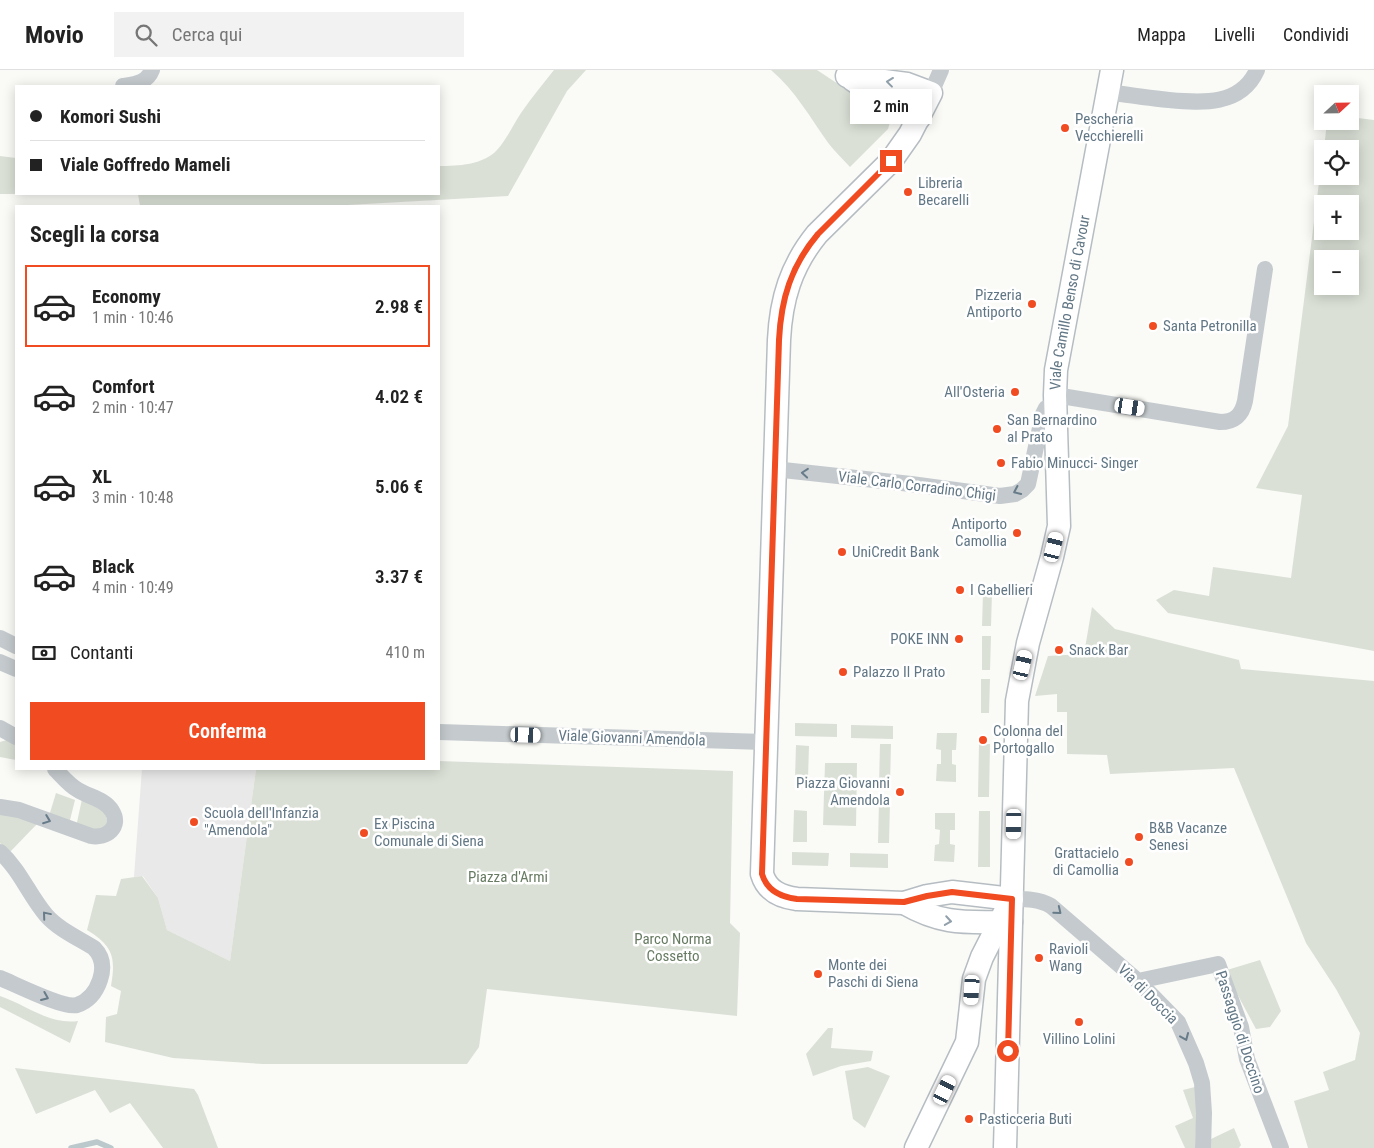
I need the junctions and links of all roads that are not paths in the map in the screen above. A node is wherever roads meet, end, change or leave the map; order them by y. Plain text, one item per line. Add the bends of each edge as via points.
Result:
1 (152, 70) edge
2 (941, 70) edge
3 (1112, 70) edge
4 (1257, 70) edge
5 (843, 73) edge
6 (127, 85) edge
7 (1108, 92) junction
8 (932, 93) junction
9 (919, 118) junction
10 (1264, 269) dead end
11 (1055, 400) junction
12 (774, 469) junction
13 (0, 638) edge
14 (15, 646) edge
15 (0, 662) edge
16 (15, 669) edge
17 (0, 728) edge
18 (440, 732) edge
19 (15, 736) edge
20 (765, 742) junction
21 (56, 770) edge
22 (0, 806) edge
23 (0, 852) edge
24 (1012, 899) junction
25 (904, 902) junction
26 (1006, 922) junction
27 (0, 978) edge
28 (1138, 981) junction
29 (916, 1148) edge
30 (1005, 1148) edge
31 (1203, 1148) edge
32 (1282, 1148) edge

1 - 6 street via 145,80
2 - 8 street
3 - 7 street, Viale Camillo Benso di Cavour
4 - 7 street via 1251,81 1240,90 1217,101 1182,101
8 -> 5 street via 907,84
5 - 9 street via 866,90
7 - 11 street, Viale Camillo Benso di Cavour via 1059,353
8 - 9 street
9 - 12 street via 885,168 813,239 789,281 780,318
10 - 11 street via 1245,401 1241,413 1234,420 1220,422
11 -> 12 street, Viale Carlo Corradino Chigi via 1042,414 1028,484 1008,495
11 - 24 street, Viale Camillo Benso di Cavour via 1059,515 1057,537 1028,643 1018,696
12 - 20 street
13 - 14 street
15 - 16 street
17 - 19 street
18 - 20 street, Viale Giovanni Amendola
20 - 25 street via 761,864 768,886 791,898
22 -> 21 street via 91,836 109,833 114,826 113,812 74,788
27 -> 23 street via 61,1004 76,1005 97,988 102,975 99,953 50,920 19,873
24 - 25 street via 952,892
24 - 26 street
24 -> 28 street, Via di Doccia via 1051,906
25 -> 26 street via 929,916 949,921
26 - 29 street via 982,957 974,979 967,1042
26 - 30 street
28 -> 31 street, Via di Doccia via 1178,1022 1196,1063 1204,1102
28 - 32 street, Passaggio di Doccino via 1218,964 1241,1026 1247,1059

